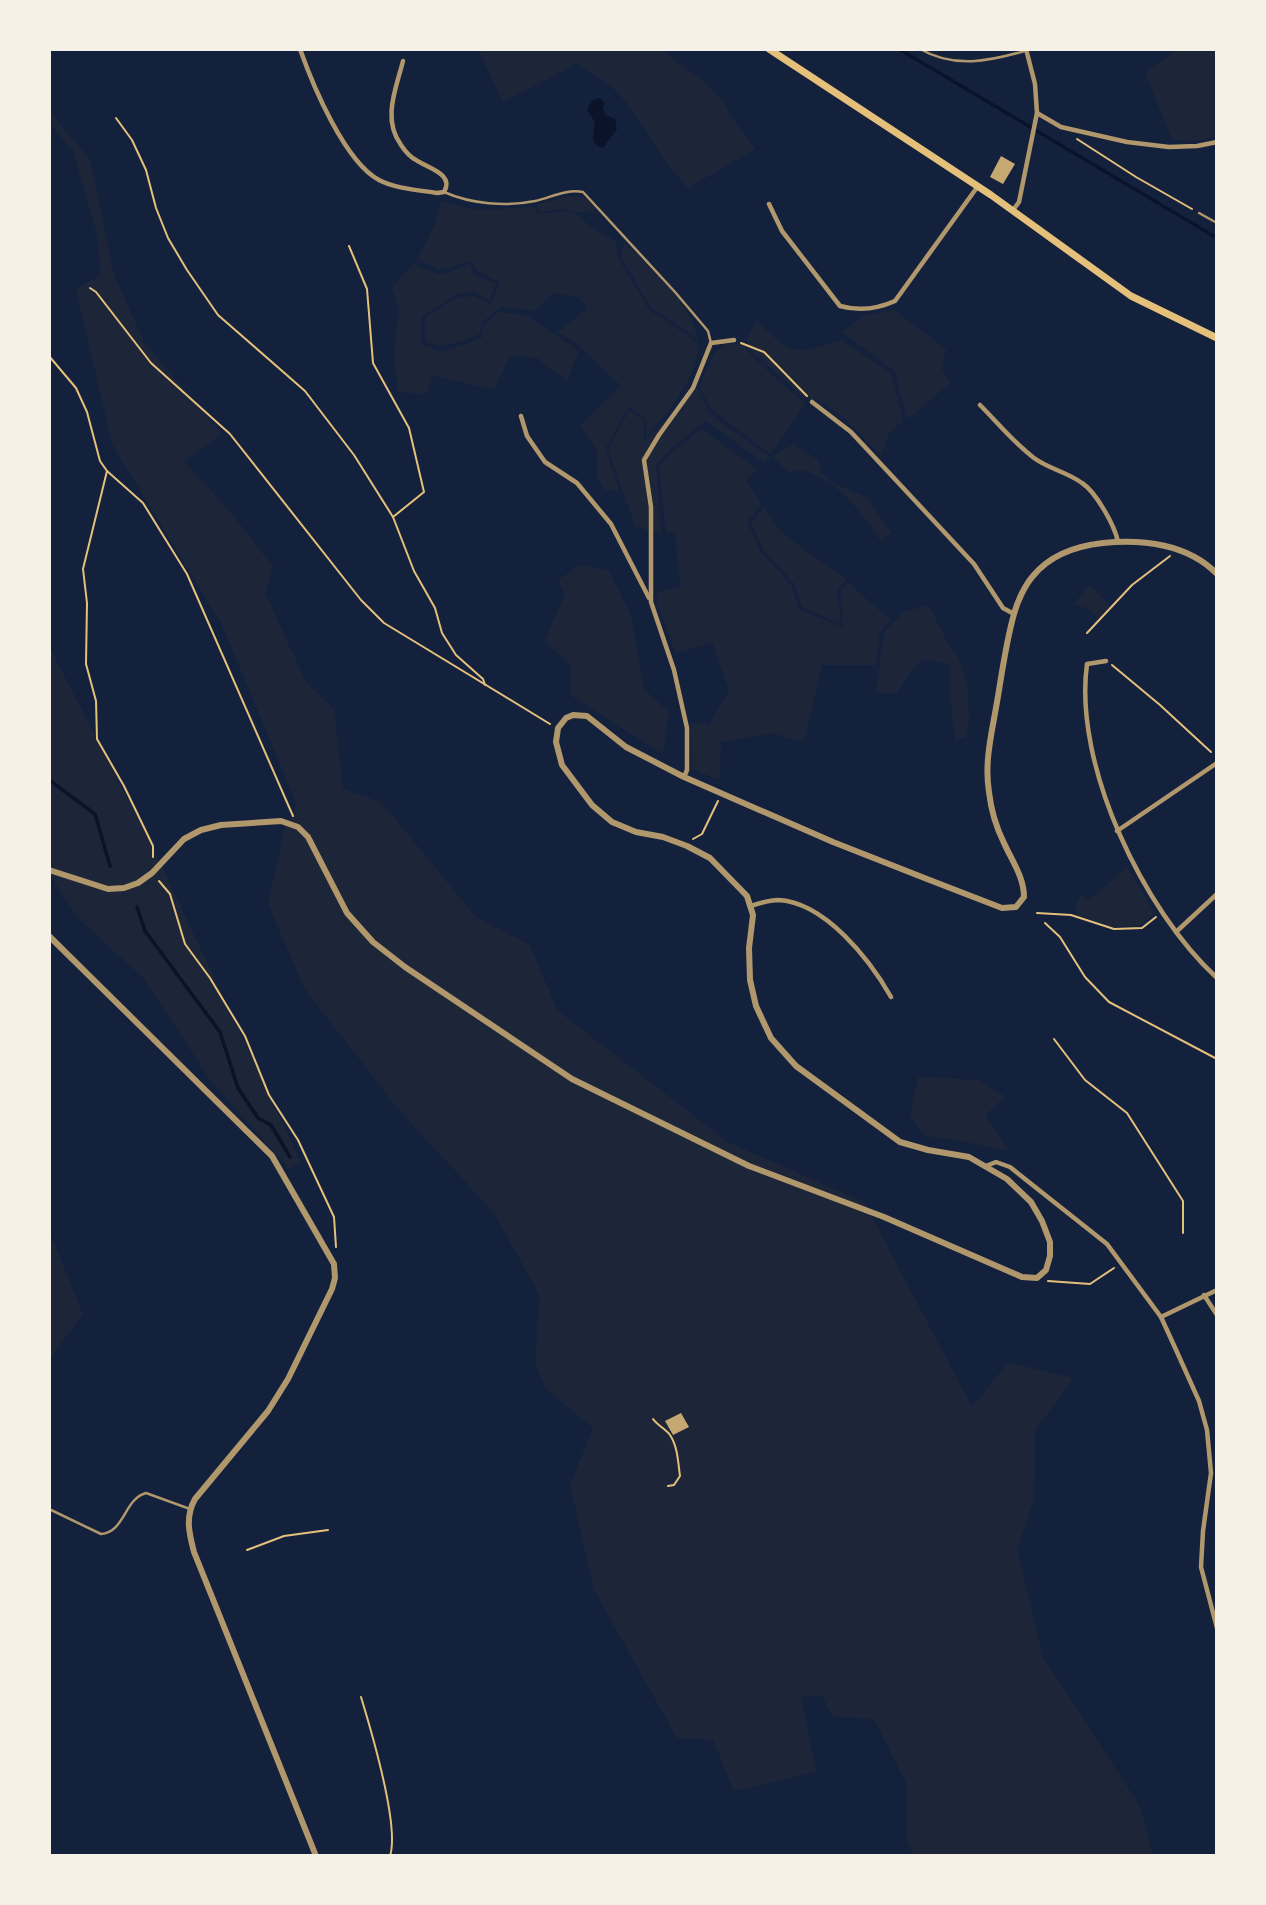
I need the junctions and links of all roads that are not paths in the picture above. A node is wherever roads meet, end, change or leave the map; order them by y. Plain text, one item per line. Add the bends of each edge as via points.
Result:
1 (300, 49) edge
2 (769, 49) edge
3 (920, 49) edge
4 (1027, 50) edge
5 (403, 61) dead end
6 (1037, 116) junction
7 (1217, 142) edge
8 (978, 186) junction
9 (444, 192) junction
10 (769, 204) dead end
11 (1013, 210) junction
12 (1199, 213) road end
13 (1217, 223) edge
14 (1217, 338) edge
15 (734, 340) road end
16 (711, 343) junction
17 (812, 402) road end
18 (980, 405) dead end
19 (521, 416) dead end
20 (1118, 542) junction
21 (1217, 574) edge
22 (652, 602) junction
23 (1013, 614) junction
24 (1106, 661) road end
25 (1217, 763) edge
26 (684, 777) junction
27 (1117, 831) junction
28 (49, 870) edge
29 (1217, 894) edge
30 (751, 906) junction
31 (1176, 932) junction
32 (49, 936) edge
33 (1217, 978) edge
34 (891, 997) dead end
35 (986, 1166) junction
36 (1217, 1290) edge
37 (1204, 1295) junction
38 (1217, 1315) edge
39 (1161, 1317) junction
40 (49, 1509) edge
41 (190, 1509) junction
42 (1217, 1628) edge
43 (316, 1856) edge

1 - 9 street via 344,143 368,173 392,185
2 - 8 main road
3 - 4 lane via 962,63
4 - 6 street
5 - 9 street via 390,114 392,127 407,153 441,173 446,180
6 - 7 street via 1061,127 1127,142 1160,146
6 - 11 street via 1019,202
8 - 10 street via 895,300 854,310 839,306 782,231
8 - 11 main road
9 - 16 lane via 474,201 512,204 583,192 676,292 708,331
11 - 14 main road via 1131,296
12 - 13 lane
15 - 16 street
16 - 22 street via 693,388 644,460
17 - 23 street via 851,432 974,564 1003,608
18 - 20 street via 1045,466 1083,483
19 - 22 street via 527,436 545,462 577,483 611,524
20 - 21 street via 1180,549
20 - 23 street via 1081,546 1048,561 1033,575
22 - 26 street via 687,728
23 - 26 street via 988,777 993,814 1021,877 1024,897 1016,907 1002,908 927,879
24 - 27 street via 1087,664 1085,710 1097,772
25 - 27 street
26 - 30 street via 626,747 587,716 573,715 558,728 562,765 592,805 612,822 663,837 710,858 737,883
27 - 31 street
28 - 35 street via 107,890 131,885 152,873 184,839 201,830 281,821 298,827 347,914 373,942 572,1079 749,1166 884,1217 1022,1278 1037,1278 1046,1270 1050,1256 1042,1221 1031,1202
29 - 31 street
30 - 34 street via 780,900 823,916 863,955
30 - 35 street via 750,980 756,1006 771,1038 796,1066 900,1142 969,1157
31 - 33 street
32 - 41 street via 272,1156 331,1256 332,1289 288,1379
35 - 39 street via 996,1162 1010,1167 1107,1244
36 - 37 street
37 - 38 street
37 - 39 street
39 - 42 street via 1199,1401 1207,1430 1212,1473 1201,1567
40 - 41 lane via 101,1534 116,1528 141,1494
41 - 43 street via 194,1552

